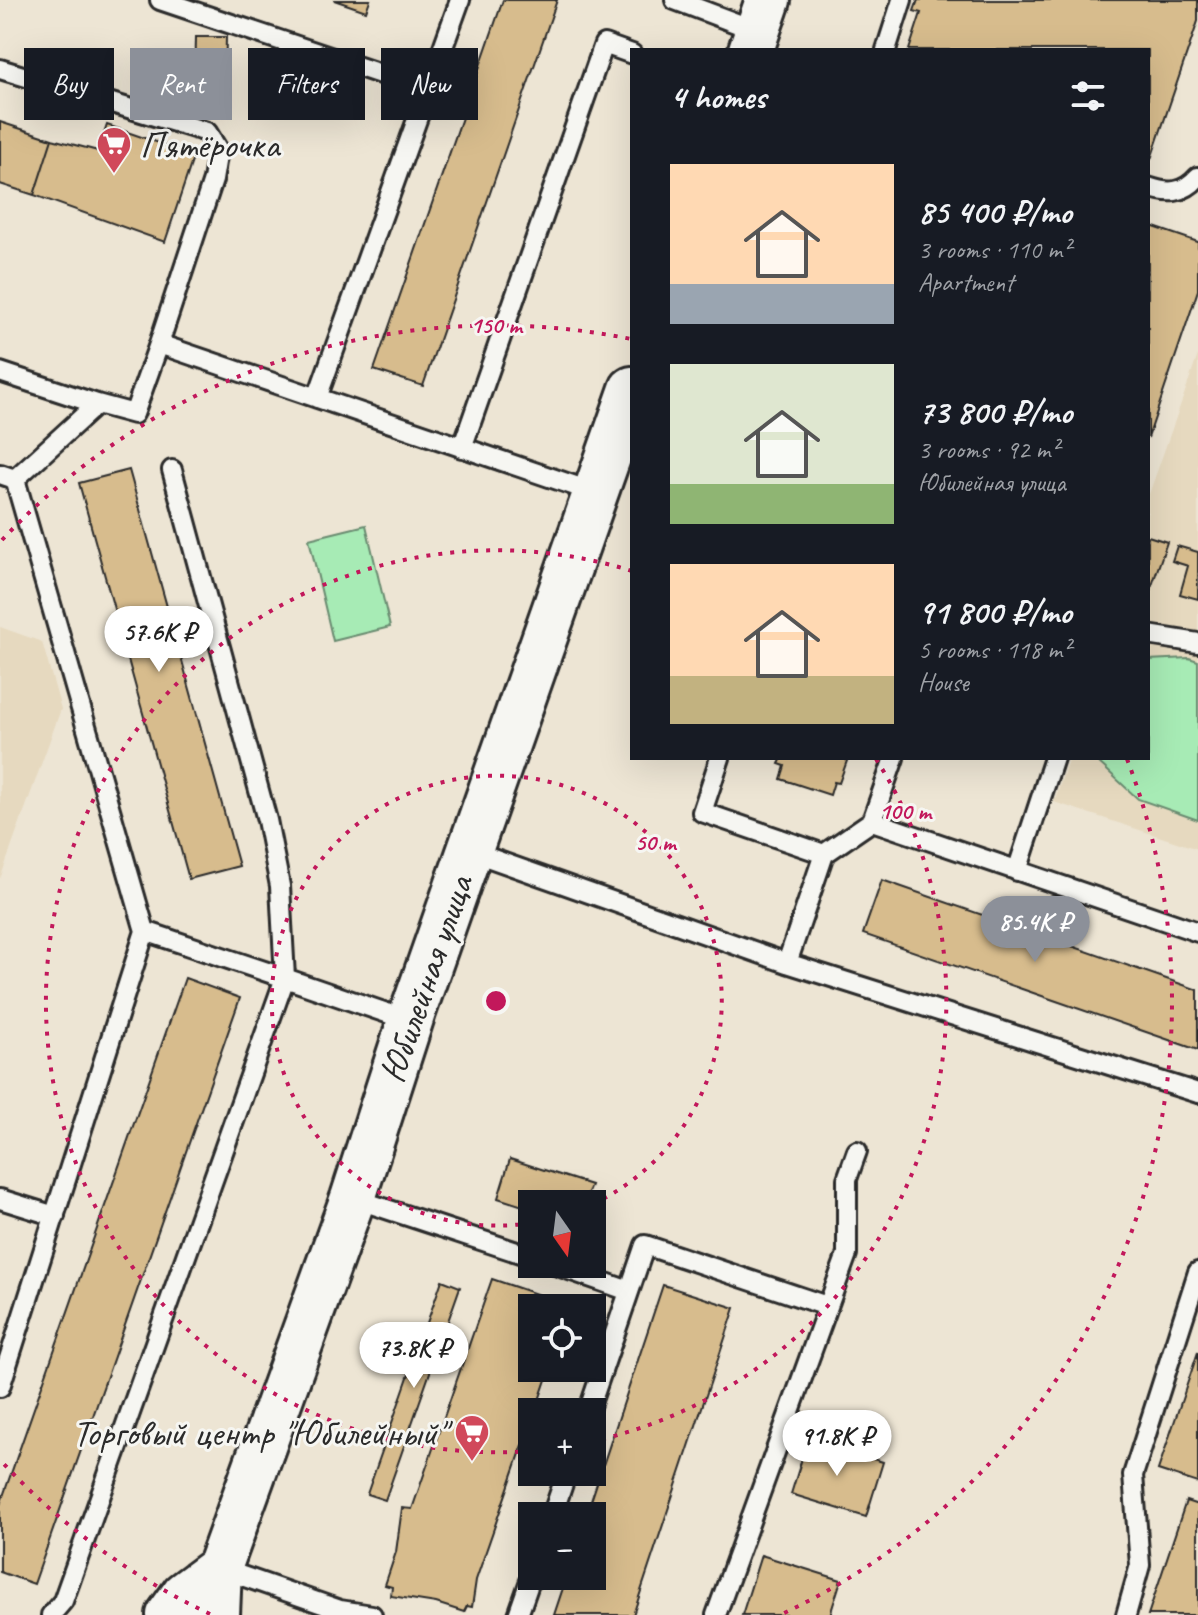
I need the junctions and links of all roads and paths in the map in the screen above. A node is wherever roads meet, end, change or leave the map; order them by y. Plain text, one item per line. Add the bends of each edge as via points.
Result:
1 (160, 0) edge
2 (460, 0) edge
3 (675, 0) edge
4 (902, 0) edge
5 (759, 27) edge
6 (443, 48) edge
7 (887, 48) edge
8 (630, 53) edge
9 (0, 69) edge
10 (381, 74) edge
11 (417, 120) edge
12 (1198, 177) edge
13 (1150, 188) edge
14 (159, 344) junction
15 (0, 372) edge
16 (630, 395) edge
17 (317, 398) junction
18 (97, 404) junction
19 (462, 448) junction
20 (172, 470) dead end
21 (8, 476) edge
22 (596, 493) junction
23 (1150, 635) edge
24 (1198, 643) edge
25 (719, 760) edge
26 (893, 760) edge
27 (1053, 760) edge
28 (872, 821) junction
29 (470, 851) junction
30 (824, 854) junction
31 (1017, 871) junction
32 (145, 931) junction
33 (1198, 932) edge
34 (787, 963) junction
35 (285, 978) junction
36 (410, 1021) junction
37 (1198, 1093) edge
38 (857, 1151) dead end
39 (353, 1198) junction
40 (0, 1199) edge
41 (55, 1216) junction
42 (518, 1252) edge
43 (1198, 1272) edge
44 (592, 1278) edge
45 (629, 1291) junction
46 (827, 1306) junction
47 (0, 1387) edge
48 (593, 1398) edge
49 (219, 1568) junction
50 (527, 1590) edge
51 (51, 1615) edge
52 (169, 1615) edge
53 (217, 1615) edge
54 (372, 1615) edge
55 (518, 1615) edge
56 (716, 1615) edge
57 (1126, 1615) edge

1 - 10 lane
2 - 6 lane
3 - 5 lane
4 - 7 lane
8 - 19 lane via 604,44
9 - 14 lane via 207,132 218,150
11 - 17 lane
12 - 13 lane via 1177,191
14 - 17 lane
14 - 18 lane via 134,414
15 - 18 lane
16 - 22 street, Юбилейная улица
17 - 19 lane
18 - 21 lane
19 - 22 lane
20 - 35 lane via 267,820 280,886
21 - 32 lane
22 - 29 street, Юбилейная улица
23 - 24 lane
25 - 30 lane via 702,812
26 - 28 lane
27 - 31 lane
28 - 30 lane
28 - 31 lane
29 - 34 lane
29 - 36 street, Юбилейная улица
30 - 34 lane
31 - 33 lane
32 - 35 lane
32 - 41 lane
34 - 37 lane
35 - 36 lane
35 - 51 lane via 63,1601
36 - 39 street, Юбилейная улица
38 - 46 lane via 847,1179 847,1254
39 - 42 lane
39 - 49 street, Юбилейная улица
40 - 41 lane
41 - 47 lane
43 - 57 lane via 1133,1475 1140,1565
44 - 45 lane
45 - 46 lane via 645,1245
45 - 48 lane
46 - 56 lane
49 - 52 street via 184,1594
49 - 53 street, Юбилейная улица
49 - 54 lane via 340,1610
50 - 55 lane

